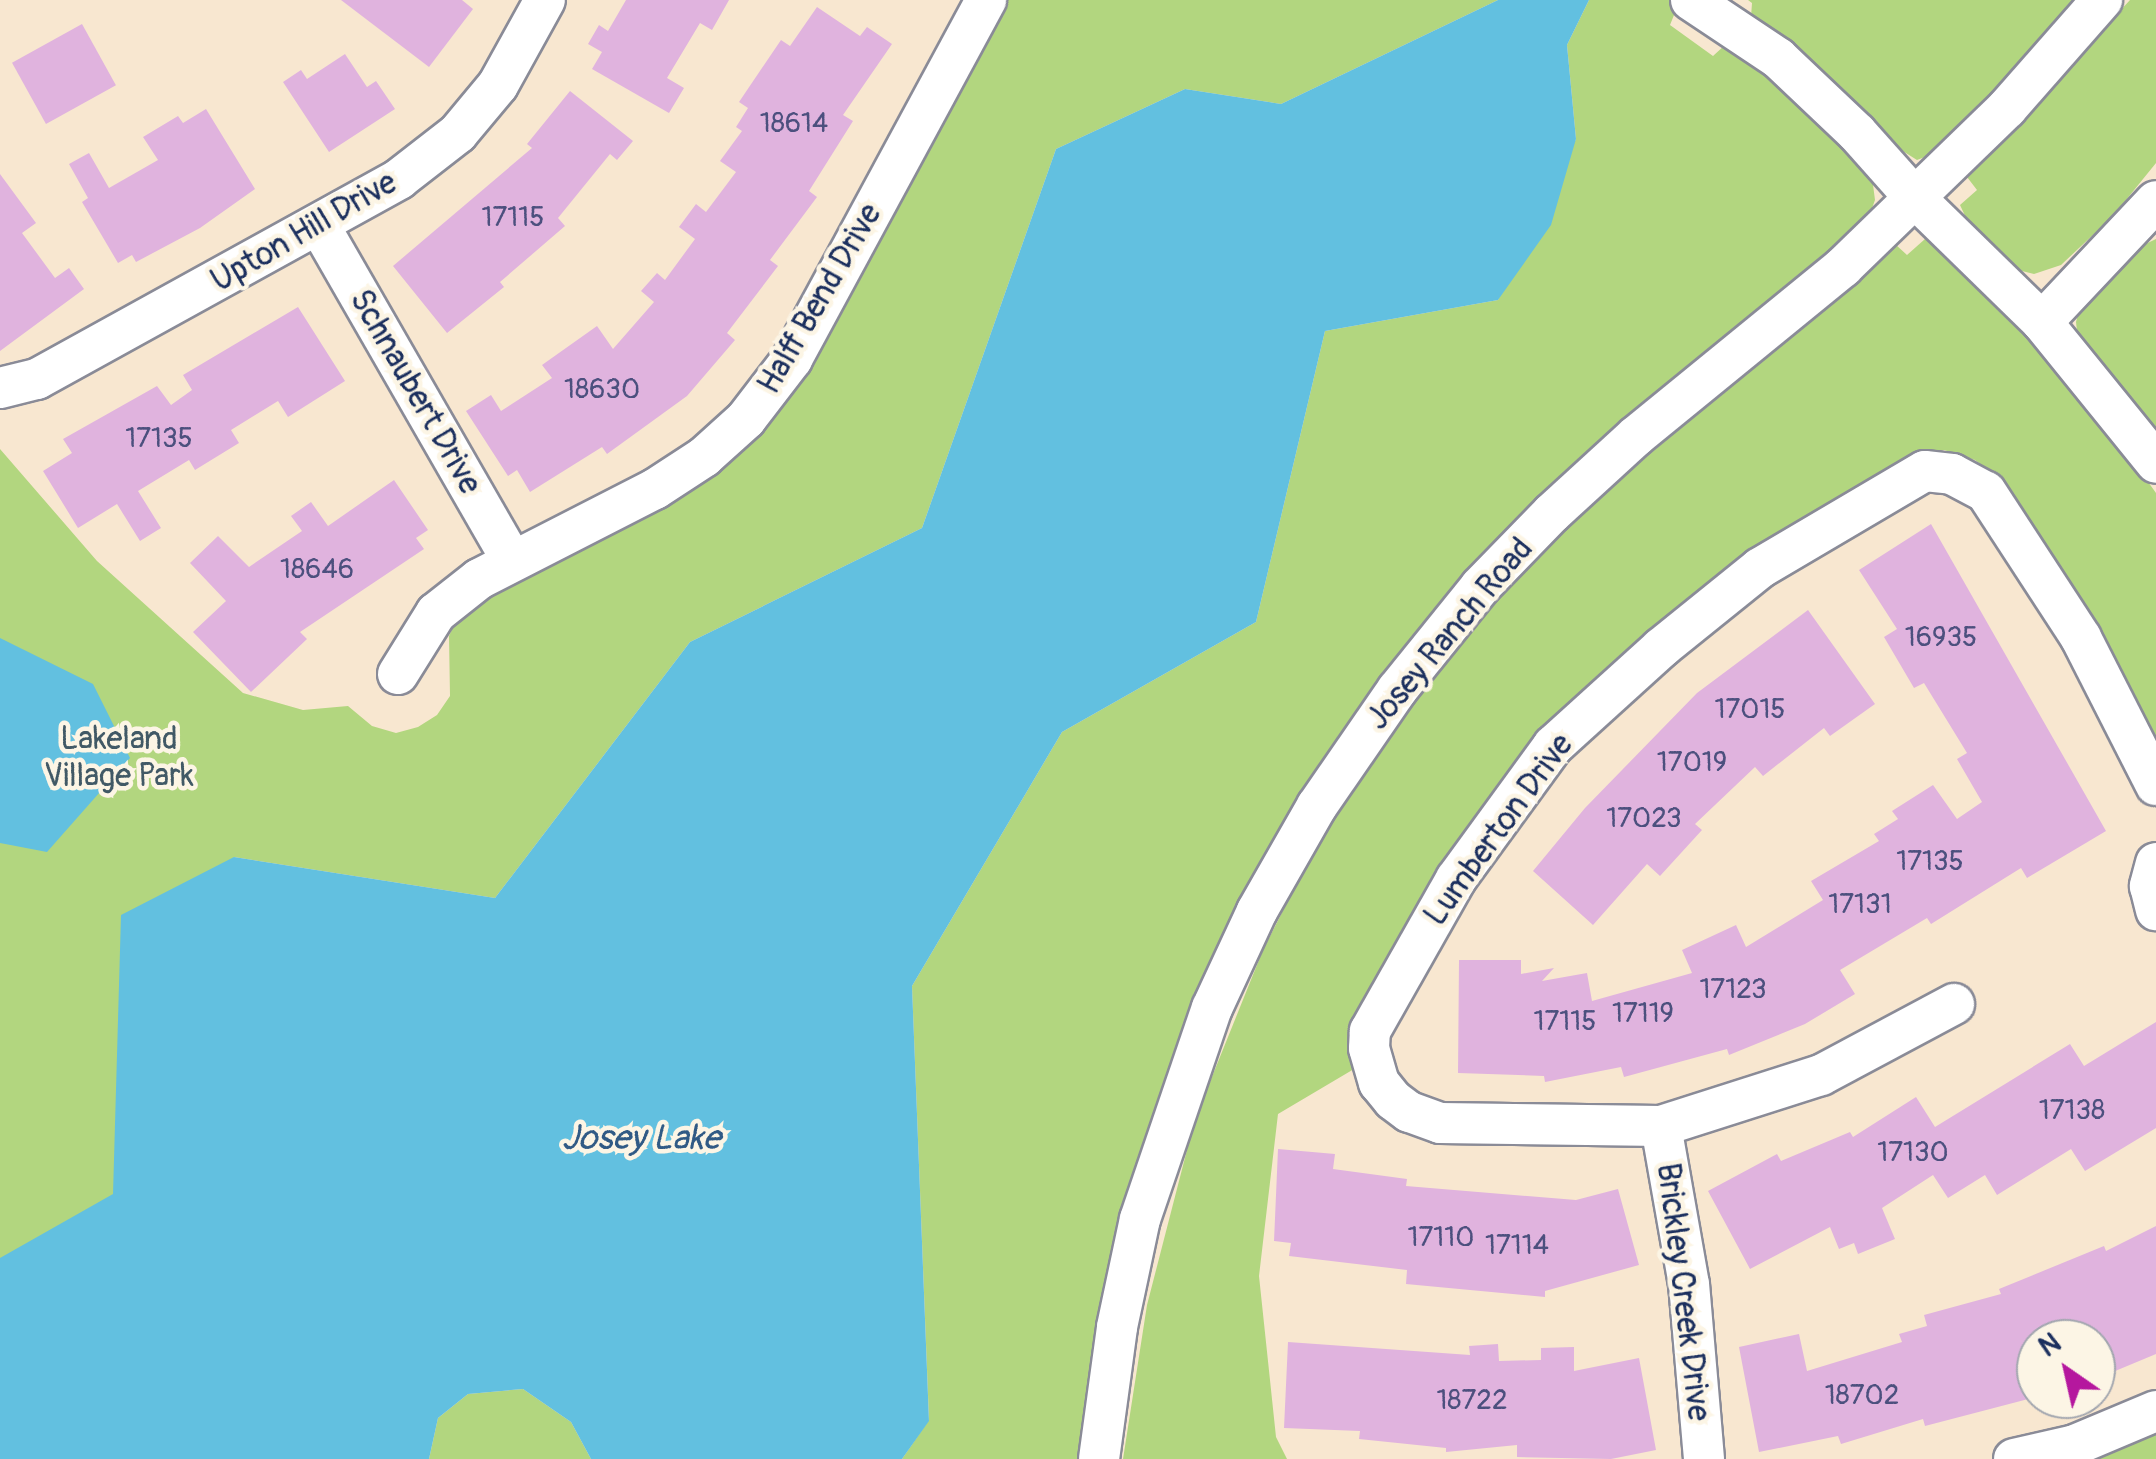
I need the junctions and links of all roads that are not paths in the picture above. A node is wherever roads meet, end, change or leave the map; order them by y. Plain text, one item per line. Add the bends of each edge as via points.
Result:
1 (545, 0) edge
2 (986, 0) edge
3 (1691, 0) edge
4 (2102, 0) edge
5 (1914, 197) junction
6 (2156, 201) edge
7 (320, 226) junction
8 (2042, 322) junction
9 (0, 388) edge
10 (2156, 463) edge
11 (511, 559) junction
12 (398, 674) dead end
13 (2156, 785) edge
14 (2156, 863) edge
15 (2156, 910) edge
16 (1954, 1004) dead end
17 (1660, 1126) junction
18 (2156, 1410) edge
19 (1099, 1459) edge
20 (1704, 1459) edge
21 (2014, 1459) edge

1 - 7 street, Upton Hill Drive via 498,85 458,133 400,179
2 - 11 street, Halff Bend Drive via 792,359 758,405 684,471
3 - 5 street via 1778,58
4 - 5 street, Josey Ranch Road via 2008,108
5 - 8 street
5 - 19 street, Josey Ranch Road via 1552,513 1397,690 1318,806 1250,927 1174,1112 1140,1219
6 - 8 street
7 - 9 street, Upton Hill Drive via 38,379
7 - 11 street, Schnaubert Drive
8 - 10 street
11 - 12 street, Halff Bend Drive via 436,613
13 - 17 street, Lumberton Drive via 2081,638 1986,492 1952,474 1925,471 1760,568 1553,746 1456,879 1370,1031 1368,1048 1380,1083 1424,1118 1466,1126
14 - 15 street via 2150,886
16 - 17 street, Lumberton Drive via 1822,1075
17 - 20 street, Brickley Creek Drive via 1689,1284
18 - 21 street via 2076,1445

